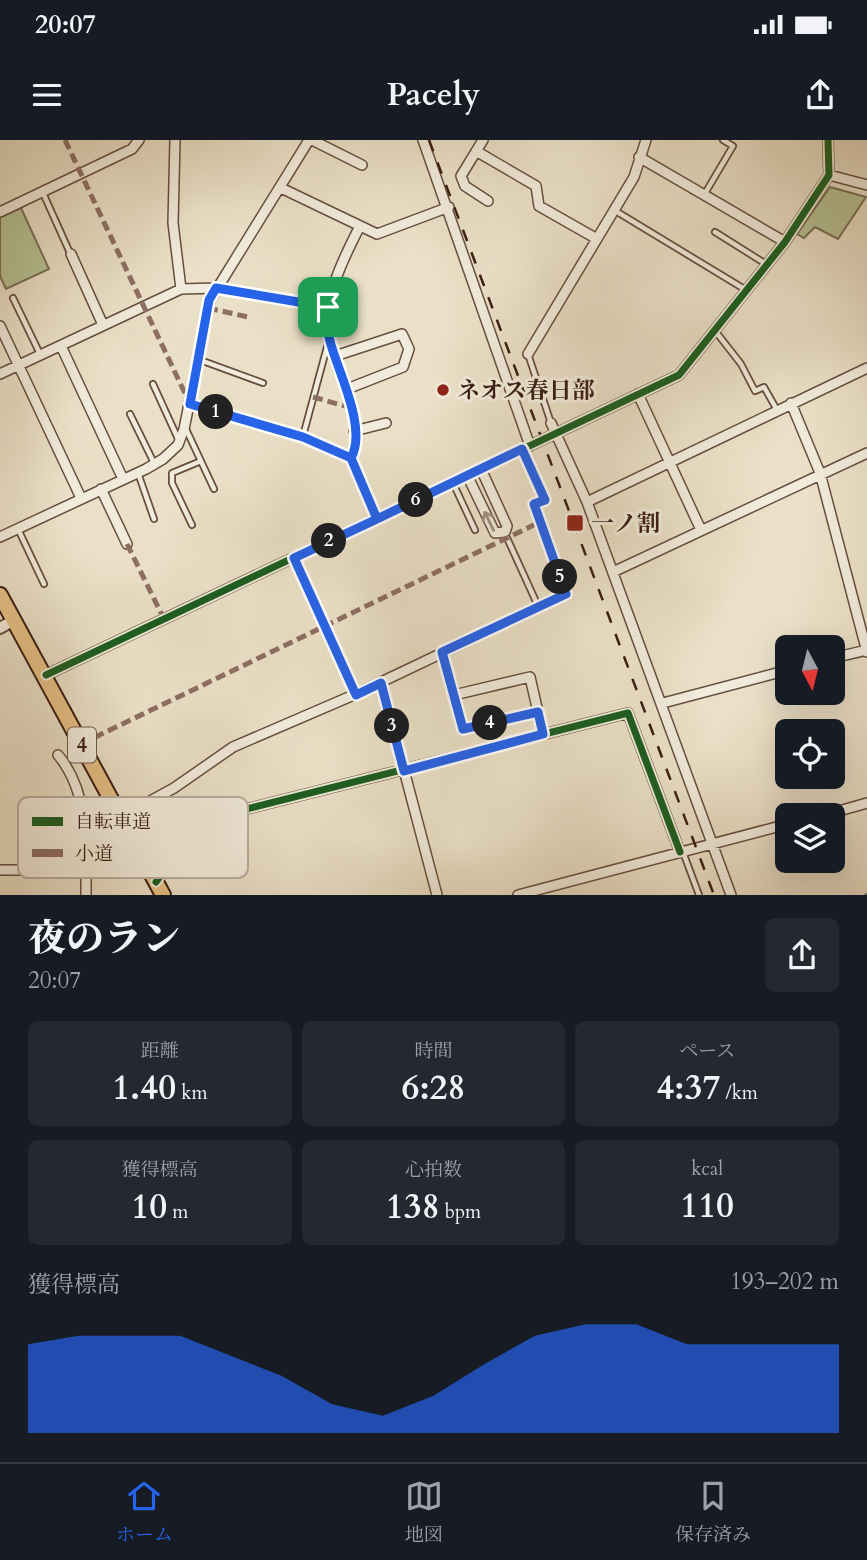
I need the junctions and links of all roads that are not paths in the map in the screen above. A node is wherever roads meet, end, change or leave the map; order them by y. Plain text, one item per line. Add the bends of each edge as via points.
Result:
1 (139, 140) edge
2 (174, 140) edge
3 (310, 140) edge
4 (423, 140) edge
5 (483, 140) edge
6 (646, 140) edge
7 (723, 140) edge
8 (828, 140) edge
9 (476, 151) junction
10 (639, 157) junction
11 (362, 165) dead end
12 (829, 175) junction
13 (867, 185) edge
14 (281, 188) junction
15 (43, 193) junction
16 (703, 195) junction
17 (488, 201) dead end
18 (449, 207) junction
19 (614, 211) junction
20 (0, 212) edge
21 (360, 226) junction
22 (715, 232) dead end
23 (597, 239) junction
24 (785, 242) junction
25 (71, 254) joint
26 (767, 264) junction
27 (216, 288) junction
28 (181, 289) junction
29 (747, 290) junction
30 (13, 298) dead end
31 (328, 307) junction
32 (103, 325) junction
33 (0, 326) edge
34 (715, 331) junction
35 (329, 339) junction
36 (61, 346) junction
37 (528, 354) joint
38 (41, 355) junction
39 (335, 356) junction
40 (199, 360) junction
41 (19, 365) junction
42 (867, 369) edge
43 (0, 374) edge
44 (263, 383) dead end
45 (153, 384) dead end
46 (348, 389) junction
47 (638, 394) junction
48 (791, 403) junction
49 (190, 404) junction
50 (777, 410) junction
51 (130, 414) dead end
52 (386, 423) dead end
53 (551, 423) joint
54 (185, 426) junction
55 (354, 431) junction
56 (555, 435) junction
57 (303, 437) junction
58 (179, 441) junction
59 (526, 447) junction
60 (867, 453) edge
61 (351, 458) junction
62 (201, 461) junction
63 (668, 462) junction
64 (155, 464) junction
65 (481, 469) junction
66 (138, 472) junction
67 (820, 472) junction
68 (467, 475) junction
69 (123, 479) junction
70 (453, 482) junction
71 (101, 489) junction
72 (214, 489) dead end
73 (81, 498) junction
74 (587, 502) junction
75 (153, 519) dead end
76 (377, 519) junction
77 (192, 525) dead end
78 (18, 528) junction
79 (475, 530) dead end
80 (701, 530) junction
81 (0, 537) edge
82 (507, 538) dead end
83 (127, 544) dead end
84 (294, 558) junction
85 (613, 572) junction
86 (44, 584) dead end
87 (0, 595) edge
88 (538, 607) junction
89 (14, 620) junction
90 (0, 628) edge
91 (867, 650) edge
92 (442, 652) junction
93 (845, 655) edge
94 (775, 673) edge
95 (46, 675) junction
96 (381, 683) junction
97 (356, 695) junction
98 (454, 695) junction
99 (663, 703) junction
100 (538, 712) junction
101 (543, 734) junction
102 (58, 755) dead end
103 (404, 771) junction
104 (79, 797) edge
105 (110, 797) edge
106 (163, 797) edge
107 (867, 803) edge
108 (248, 809) edge
109 (845, 809) edge
110 (775, 828) edge
111 (714, 844) junction
112 (682, 852) junction
113 (0, 870) edge
114 (18, 870) edge
115 (437, 895) edge
116 (518, 895) edge
117 (699, 895) edge
118 (731, 895) edge

1 - 15 street via 132,149
2 - 28 street via 173,223
3 - 11 street
3 - 14 street
4 - 18 street
5 - 9 street
6 - 10 street
7 - 16 lane via 733,146
8 - 12 street
9 - 17 street via 461,176 465,186
9 - 23 street via 536,187 539,206
10 - 16 street
10 - 19 street via 634,177
12 - 13 street
12 - 24 street
14 - 21 street
14 - 27 street
15 - 20 street
15 - 25 lane
16 - 24 street
18 - 21 street via 377,234
18 - 59 street
19 - 23 street
19 - 29 lane
21 - 31 street via 343,258
22 - 26 lane
23 - 37 street
24 - 26 street
25 - 32 street
26 - 29 street
27 - 28 street
27 - 31 street
27 - 40 street via 209,300
28 - 32 street
29 - 34 street
30 - 38 lane
31 - 35 street
32 - 36 street
33 - 41 street
34 - 47 street via 679,375
34 - 50 lane via 755,391 764,387
35 - 39 street
35 - 57 lane
36 - 38 street
36 - 69 street
37 - 53 lane
38 - 41 street
39 - 46 street
39 - 46 street via 402,334 409,349 403,368
40 - 44 lane
40 - 49 street
41 - 43 street
41 - 73 street
42 - 48 street
45 - 58 lane
46 - 55 street
47 - 56 street
47 - 63 street
48 - 50 street
48 - 67 street
49 - 54 street
49 - 57 street
50 - 63 street
51 - 64 lane
52 - 55 street
53 - 56 street
54 - 58 street
54 - 62 lane
55 - 61 street via 356,450
56 - 59 street
56 - 74 street
57 - 61 street
58 - 64 street
59 - 65 street
59 - 88 street via 545,500 534,504 566,594
60 - 67 street
61 - 76 street
62 - 72 lane
62 - 77 lane via 172,473 172,483
63 - 74 street
63 - 80 street
64 - 66 street
65 - 68 street
65 -> 68 street via 507,526 505,532 495,533
66 - 69 street
66 - 75 lane
67 - 80 street
67 - 91 street
68 - 70 street
69 - 71 street
70 - 76 street
70 - 79 lane
71 - 73 street
71 - 83 street
73 - 78 street
74 - 85 street
76 - 84 street
78 - 81 street
78 - 86 lane
80 - 85 street
82 - 88 lane
84 - 95 street
84 - 97 street
85 - 99 street
87 - 89 highway, 4
88 - 92 street
89 - 90 street
89 - 95 highway, 4
91 - 93 street
92 - 96 street
92 - 98 street
94 - 99 street
95 - 105 highway, 4
96 - 97 street
96 - 103 street
97 - 106 street via 233,747
98 - 100 street via 463,729
98 - 100 street via 530,677
99 - 111 street
100 - 101 street
101 - 103 street
101 - 112 street via 628,713
102 - 104 street via 68,767
103 - 108 street
103 - 115 street
107 - 109 street
110 - 111 street
111 - 112 street
111 - 118 street
112 - 116 street
112 - 117 lane
113 - 114 street

